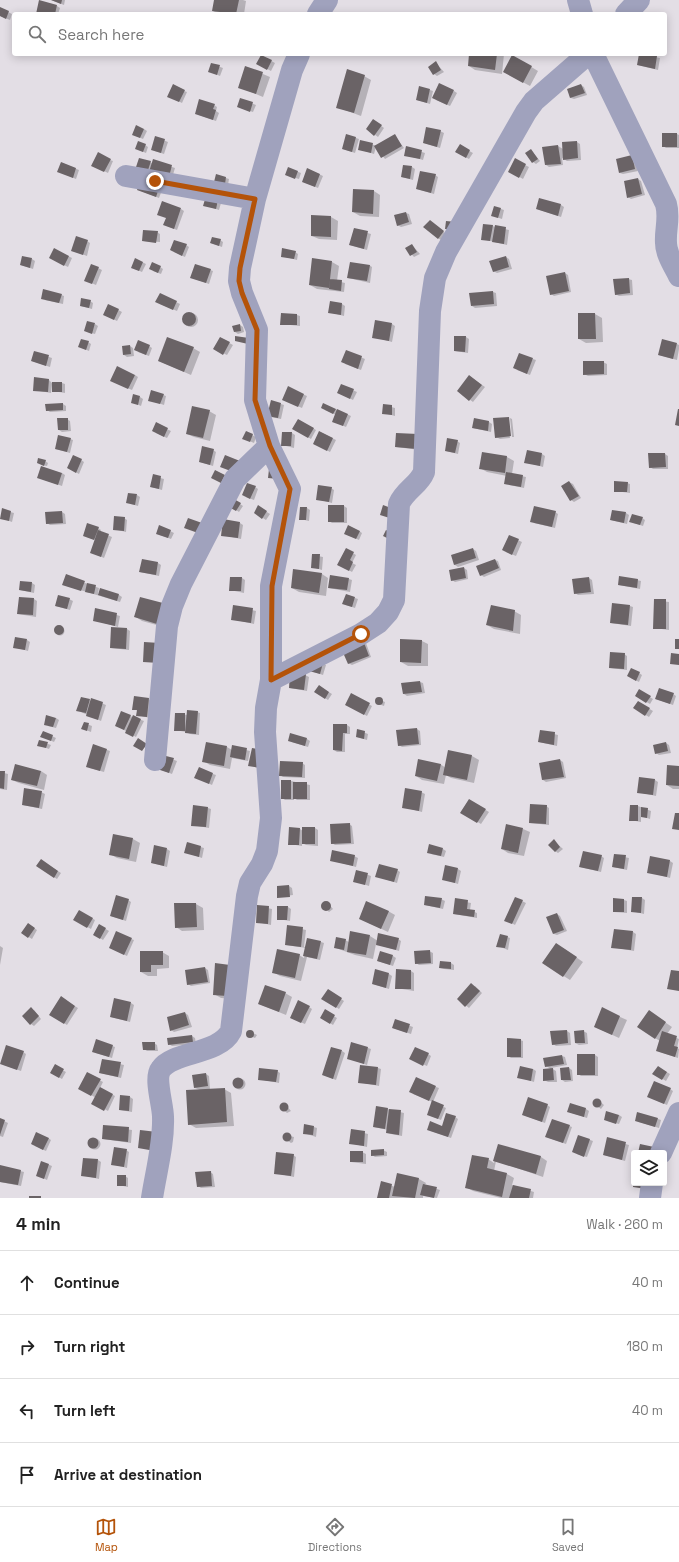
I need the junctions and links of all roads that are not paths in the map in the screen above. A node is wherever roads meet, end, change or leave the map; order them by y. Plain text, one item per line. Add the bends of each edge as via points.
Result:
1 (327, 0) edge
2 (578, 0) edge
3 (639, 0) edge
4 (319, 12) edge
5 (581, 12) edge
6 (628, 12) edge
7 (298, 56) edge
8 (586, 56) edge
9 (594, 56) edge
10 (126, 176) dead end
11 (255, 199) junction
12 (679, 276) edge
13 (270, 446) junction
14 (271, 680) junction
15 (155, 760) dead end
16 (679, 1113) edge
17 (662, 1150) edge
18 (652, 1186) edge
19 (152, 1198) edge
20 (650, 1198) edge

1 - 4 street
2 - 5 street
3 - 6 street
7 - 11 street
8 - 14 street via 534,101 526,112 446,252 435,278 430,311 424,472 421,479 403,495 399,504 394,600 388,612 378,623 361,634
9 - 12 street via 666,204 667,251
10 - 11 street
11 - 13 street via 239,281 257,330 255,400
13 - 14 street via 290,489 272,586
13 - 15 street via 235,479 172,606 167,626
14 - 19 street via 265,732 271,818 267,851 250,883 247,896 231,1031 223,1042 168,1062 161,1069 158,1078 163,1128
16 - 17 street
18 - 20 street

